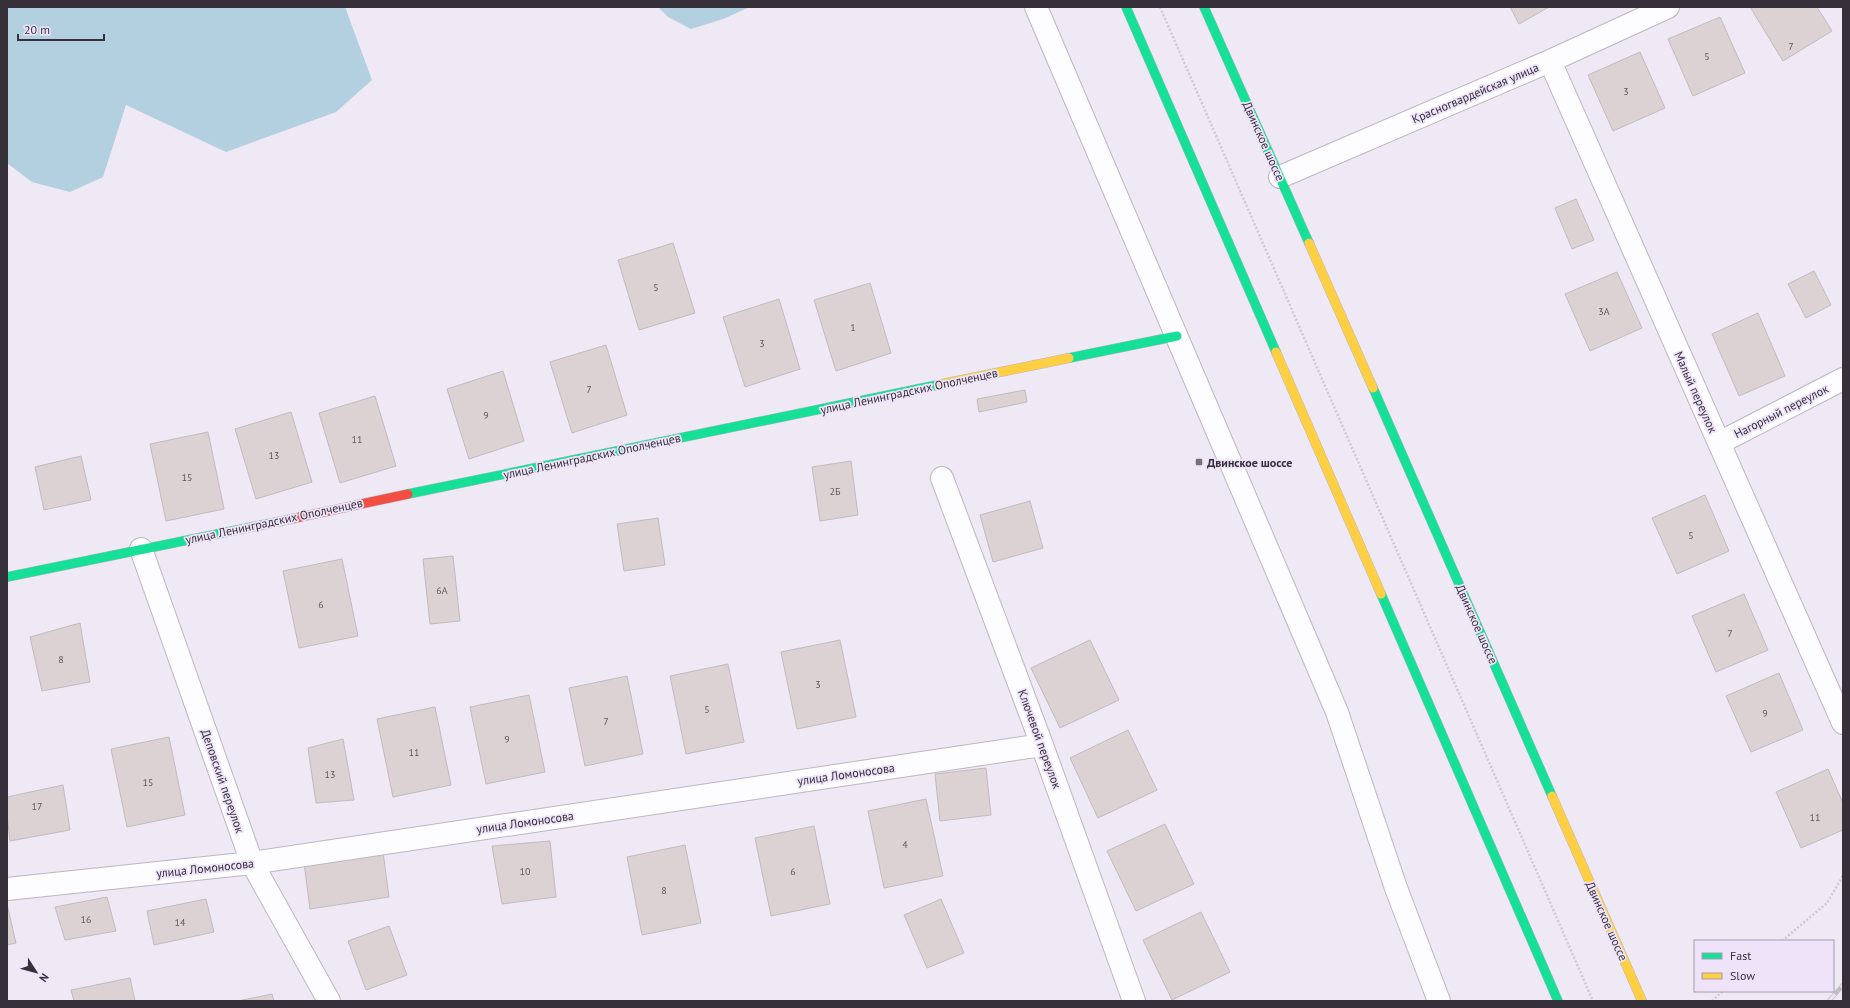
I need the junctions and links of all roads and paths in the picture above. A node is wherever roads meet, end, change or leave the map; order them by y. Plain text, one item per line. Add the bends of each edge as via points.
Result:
1 (1036, 7) edge
2 (1126, 7) edge
3 (1160, 7) edge
4 (1204, 7) edge
5 (1668, 7) edge
6 (1550, 61) junction
7 (1280, 177) junction
8 (1177, 336) junction
9 (1843, 380) edge
10 (1719, 443) junction
11 (942, 478) dead end
12 (141, 549) junction
13 (7, 577) edge
14 (1843, 723) edge
15 (1042, 745) junction
16 (252, 863) junction
17 (1843, 876) edge
18 (7, 889) edge
19 (1783, 940) edge
20 (1722, 992) edge
21 (329, 1001) edge
22 (1134, 1001) edge
23 (1439, 1001) edge
24 (1558, 1001) edge
25 (1593, 1001) edge
26 (1642, 1001) edge
27 (1712, 1001) edge

1 - 8 street
2 - 24 street
3 - 25 path
4 - 7 street, Двинское шоссе
5 - 6 street, Красногвардейская улица
6 - 7 street, Красногвардейская улица
6 - 10 street, Малый переулок
7 - 26 street, Двинское шоссе
8 - 12 street, улица Ленинградских Ополченцев
8 - 23 street via 1337,712 1396,888
9 - 10 street, Нагорный переулок
10 - 14 street, Малый переулок
11 - 15 street, Ключевой переулок
12 - 13 street, улица Ленинградских Ополченцев
12 - 16 street, Деповский переулок
15 - 16 street, улица Ломоносова
15 - 22 street, Ключевой переулок
16 - 18 street, улица Ломоносова
16 - 21 street, Деповский переулок
17 - 19 path via 1827,902
20 - 27 path

